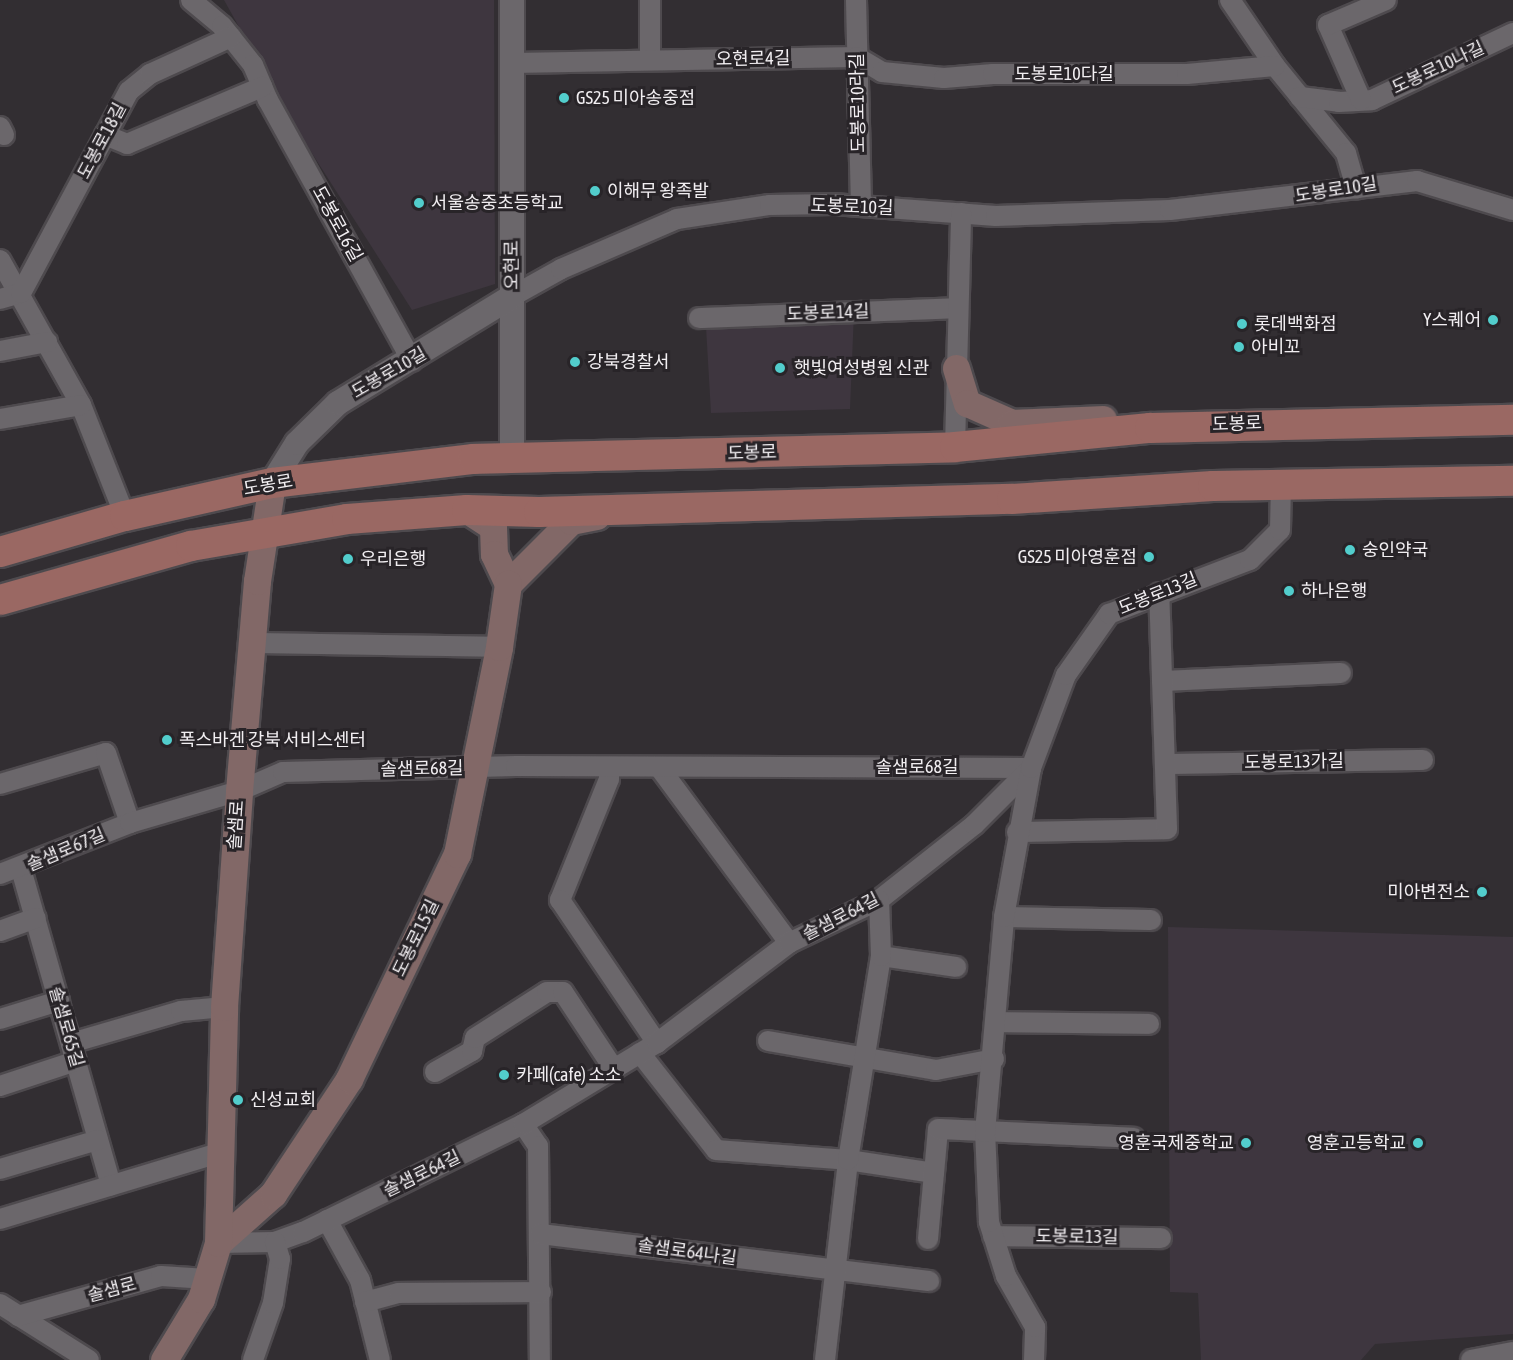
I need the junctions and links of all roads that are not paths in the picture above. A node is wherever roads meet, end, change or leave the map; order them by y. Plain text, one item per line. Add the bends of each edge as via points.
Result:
1 (191, 0) edge
2 (512, 0) edge
3 (650, 0) edge
4 (856, 0) edge
5 (1230, 0) edge
6 (1386, 0) edge
7 (1513, 33) edge
8 (231, 37) junction
9 (857, 57) junction
10 (650, 60) junction
11 (513, 63) junction
12 (1275, 66) junction
13 (262, 87) junction
14 (1300, 97) junction
15 (1361, 100) junction
16 (105, 135) junction
17 (1356, 189) junction
18 (861, 206) junction
19 (1513, 210) edge
20 (961, 213) junction
21 (0, 260) edge
22 (21, 293) junction
23 (511, 297) junction
24 (0, 299) edge
25 (958, 308) junction
26 (699, 318) dead end
27 (47, 342) junction
28 (0, 351) edge
29 (412, 361) junction
30 (957, 368) junction
31 (81, 405) junction
32 (0, 419) edge
33 (1513, 420) edge
34 (1251, 424) junction
35 (955, 447) junction
36 (512, 458) junction
37 (1513, 481) edge
38 (272, 483) junction
39 (1281, 484) junction
40 (467, 510) junction
41 (622, 510) junction
42 (125, 516) junction
43 (264, 532) junction
44 (0, 552) edge
45 (508, 584) junction
46 (1160, 593) junction
47 (0, 600) edge
48 (251, 643) junction
49 (499, 647) junction
50 (1341, 673) dead end
51 (1162, 681) junction
52 (1423, 760) dead end
53 (1165, 764) junction
54 (609, 766) junction
55 (659, 767) junction
56 (474, 768) junction
57 (1031, 768) junction
58 (0, 784) edge
59 (239, 791) junction
60 (130, 823) junction
61 (1017, 832) junction
62 (21, 869) junction
63 (0, 874) edge
64 (879, 900) junction
65 (1004, 917) junction
66 (36, 918) junction
67 (1151, 920) dead end
68 (0, 931) edge
69 (789, 943) junction
70 (881, 956) junction
71 (956, 967) dead end
72 (59, 1000) junction
73 (224, 1007) junction
74 (0, 1018) edge
75 (996, 1022) junction
76 (1149, 1024) dead end
77 (768, 1041) dead end
78 (657, 1043) junction
79 (73, 1052) junction
80 (640, 1053) junction
81 (866, 1057) junction
82 (994, 1059) junction
83 (614, 1069) junction
84 (435, 1072) dead end
85 (0, 1086) edge
86 (523, 1124) junction
87 (985, 1132) junction
88 (1134, 1138) dead end
89 (98, 1140) junction
90 (218, 1153) junction
91 (848, 1160) junction
92 (0, 1169) edge
93 (934, 1173) junction
94 (111, 1185) junction
95 (0, 1219) edge
96 (327, 1220) junction
97 (540, 1234) junction
98 (993, 1236) junction
99 (1161, 1238) dead end
100 (928, 1239) dead end
101 (276, 1242) junction
102 (218, 1243) junction
103 (835, 1268) junction
104 (207, 1279) junction
105 (929, 1281) dead end
106 (541, 1292) junction
107 (365, 1302) junction
108 (0, 1304) edge
109 (18, 1316) junction
110 (1513, 1352) edge
111 (89, 1360) edge
112 (164, 1360) edge
113 (253, 1360) edge
114 (380, 1360) edge
115 (540, 1360) edge
116 (825, 1360) edge
117 (1034, 1360) edge
118 (1471, 1360) edge

1 - 8 street, 도봉로16길
2 - 11 street, 오현로
3 - 10 street
4 - 9 street, 도봉로10라길
5 - 12 street
6 - 15 street via 1328,25
7 - 15 street, 도봉로10나길 via 1372,100
8 - 13 street, 도봉로16길 via 253,65
8 - 16 street, 도봉로18길 via 150,74 129,91
9 - 10 street, 오현로4길
9 - 12 street, 도봉로10다길 via 882,72 944,78 993,74 1187,74
9 - 18 street, 도봉로10라길
10 - 11 street, 오현로4길
11 - 23 street, 오현로
12 - 14 street
13 - 16 street via 127,144
13 - 29 street, 도봉로16길
14 - 15 street, 도봉로10나길
14 - 17 street via 1346,153
16 - 22 street, 도봉로18길
17 - 19 street, 도봉로10길 via 1417,181
17 - 20 street, 도봉로10길 via 1170,210 996,216
18 - 20 street, 도봉로10길
18 - 23 street, 도봉로10길 via 770,205 677,219 561,269
20 - 25 street
21 - 22 street
22 - 24 street
22 - 27 street
23 - 29 street, 도봉로10길
23 - 36 street, 오현로
25 - 26 street, 도봉로14길
25 - 30 street
27 - 28 street
27 - 31 street
29 - 38 street, 도봉로10길 via 338,403 317,421 297,443
30 - 34 main road via 967,403 1012,423 1155,417
30 - 35 street
31 - 32 street
31 - 42 street
33 - 34 main road, 도봉로
34 - 35 main road, 도봉로 via 1150,428
35 - 36 main road, 도봉로
36 - 38 main road, 도봉로 via 442,462
37 - 39 main road
38 - 42 main road, 도봉로
38 - 43 main road, 솔샘로
39 - 41 main road via 1012,499
39 - 46 street, 도봉로13길 via 1280,530 1250,560
40 - 41 main road
40 - 43 main road via 347,519
40 - 45 main road via 493,527 494,554
41 - 45 main road via 571,521
42 - 44 main road, 도봉로
43 - 47 main road via 191,546
43 - 48 main road, 솔샘로
45 - 49 main road, 도봉로15길
46 - 51 street
46 - 57 street, 도봉로13길 via 1109,614 1066,675
48 - 49 street
48 - 59 main road, 솔샘로
49 - 56 main road, 도봉로15길
50 - 51 street
51 - 53 street
52 - 53 street, 도봉로13가길
53 - 61 street via 1167,829
54 - 55 street, 솔샘로68길
54 - 56 street, 솔샘로68길
54 - 78 street via 609,779 560,900
55 - 57 street, 솔샘로68길
55 - 69 street
56 - 59 street, 솔샘로68길 via 283,772
56 - 102 main road, 도봉로15길 via 457,854 349,1078 273,1194
57 - 61 street, 도봉로13길
57 - 64 street, 솔샘로64길 via 974,825
58 - 60 street via 106,753
59 - 60 street, 솔샘로67길
59 - 73 main road, 솔샘로
60 - 62 street, 솔샘로67길
61 - 65 street, 도봉로13길
62 - 63 street, 솔샘로67길
62 - 66 street, 솔샘로65길
64 - 69 street, 솔샘로64길
64 - 70 street
65 - 67 street
65 - 75 street, 도봉로13길
66 - 68 street
66 - 72 street, 솔샘로65길
69 - 78 street, 솔샘로64길
70 - 71 street
70 - 81 street
72 - 74 street
72 - 79 street, 솔샘로65길
73 - 79 street via 181,1011
73 - 90 main road, 솔샘로
75 - 76 street
75 - 82 street, 도봉로13길
77 - 81 street
78 - 80 street, 솔샘로64길
79 - 85 street
79 - 89 street, 솔샘로65길
80 - 83 street, 솔샘로64길
80 - 91 street via 716,1150
81 - 82 street via 936,1070
81 - 91 street
82 - 87 street, 도봉로13길
83 - 84 street via 563,992 547,992 475,1038 472,1051
83 - 86 street, 솔샘로64길
86 - 96 street, 솔샘로64길
86 - 97 street via 538,1146
87 - 88 street
87 - 93 street via 938,1129
87 - 98 street, 도봉로13길
89 - 92 street
89 - 94 street, 솔샘로65길
90 - 94 street
90 - 102 main road, 솔샘로
91 - 93 street
91 - 103 street
93 - 100 street
94 - 95 street
96 - 101 street, 솔샘로64길
96 - 107 street via 360,1280
97 - 103 street, 솔샘로64나길 via 713,1258
97 - 106 street
98 - 99 street, 도봉로13길
98 - 117 street, 도봉로13길 via 1006,1276 1035,1327
101 - 102 street, 솔샘로64길
101 - 113 street via 280,1259 273,1303
102 - 104 main road, 솔샘로
103 - 105 street, 솔샘로64나길
103 - 116 street
104 - 109 street, 솔샘로 via 161,1276
104 - 112 main road, 솔샘로 via 201,1299
106 - 107 street via 399,1293
106 - 115 street
107 - 114 street
108 - 109 street
109 - 111 street
110 - 118 street

